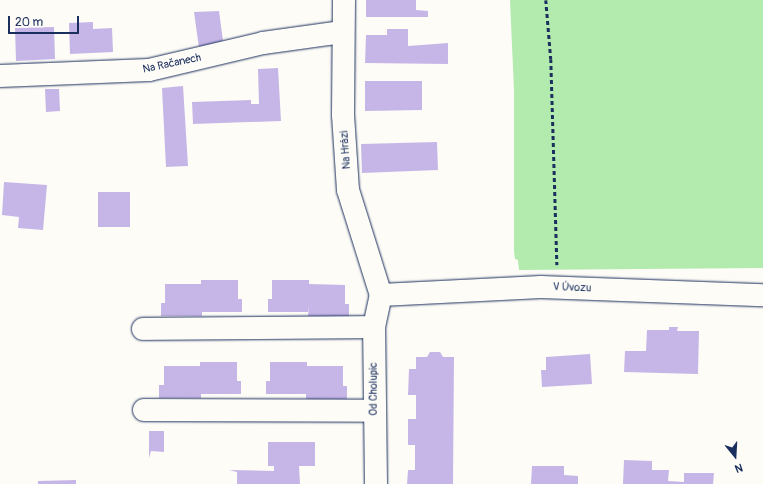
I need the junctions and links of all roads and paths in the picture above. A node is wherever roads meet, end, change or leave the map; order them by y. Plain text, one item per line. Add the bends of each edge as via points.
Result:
1 (344, 0) edge
2 (546, 0) edge
3 (342, 32) junction
4 (0, 76) edge
5 (557, 288) junction
6 (382, 295) junction
7 (763, 295) edge
8 (374, 327) junction
9 (143, 329) dead end
10 (144, 410) dead end
11 (374, 411) junction
12 (376, 484) edge

1 - 3 street, Na Hrázi
2 - 5 path via 551,59
3 - 4 street, Na Račanech via 263,43 149,70
3 - 6 street, Na Hrázi via 348,190
5 - 6 street, V Úvozu
5 - 7 street, V Úvozu
6 - 8 street, Od Cholupic
8 - 9 street
8 - 11 street, Od Cholupic
10 - 11 street
11 - 12 street, Od Cholupic

